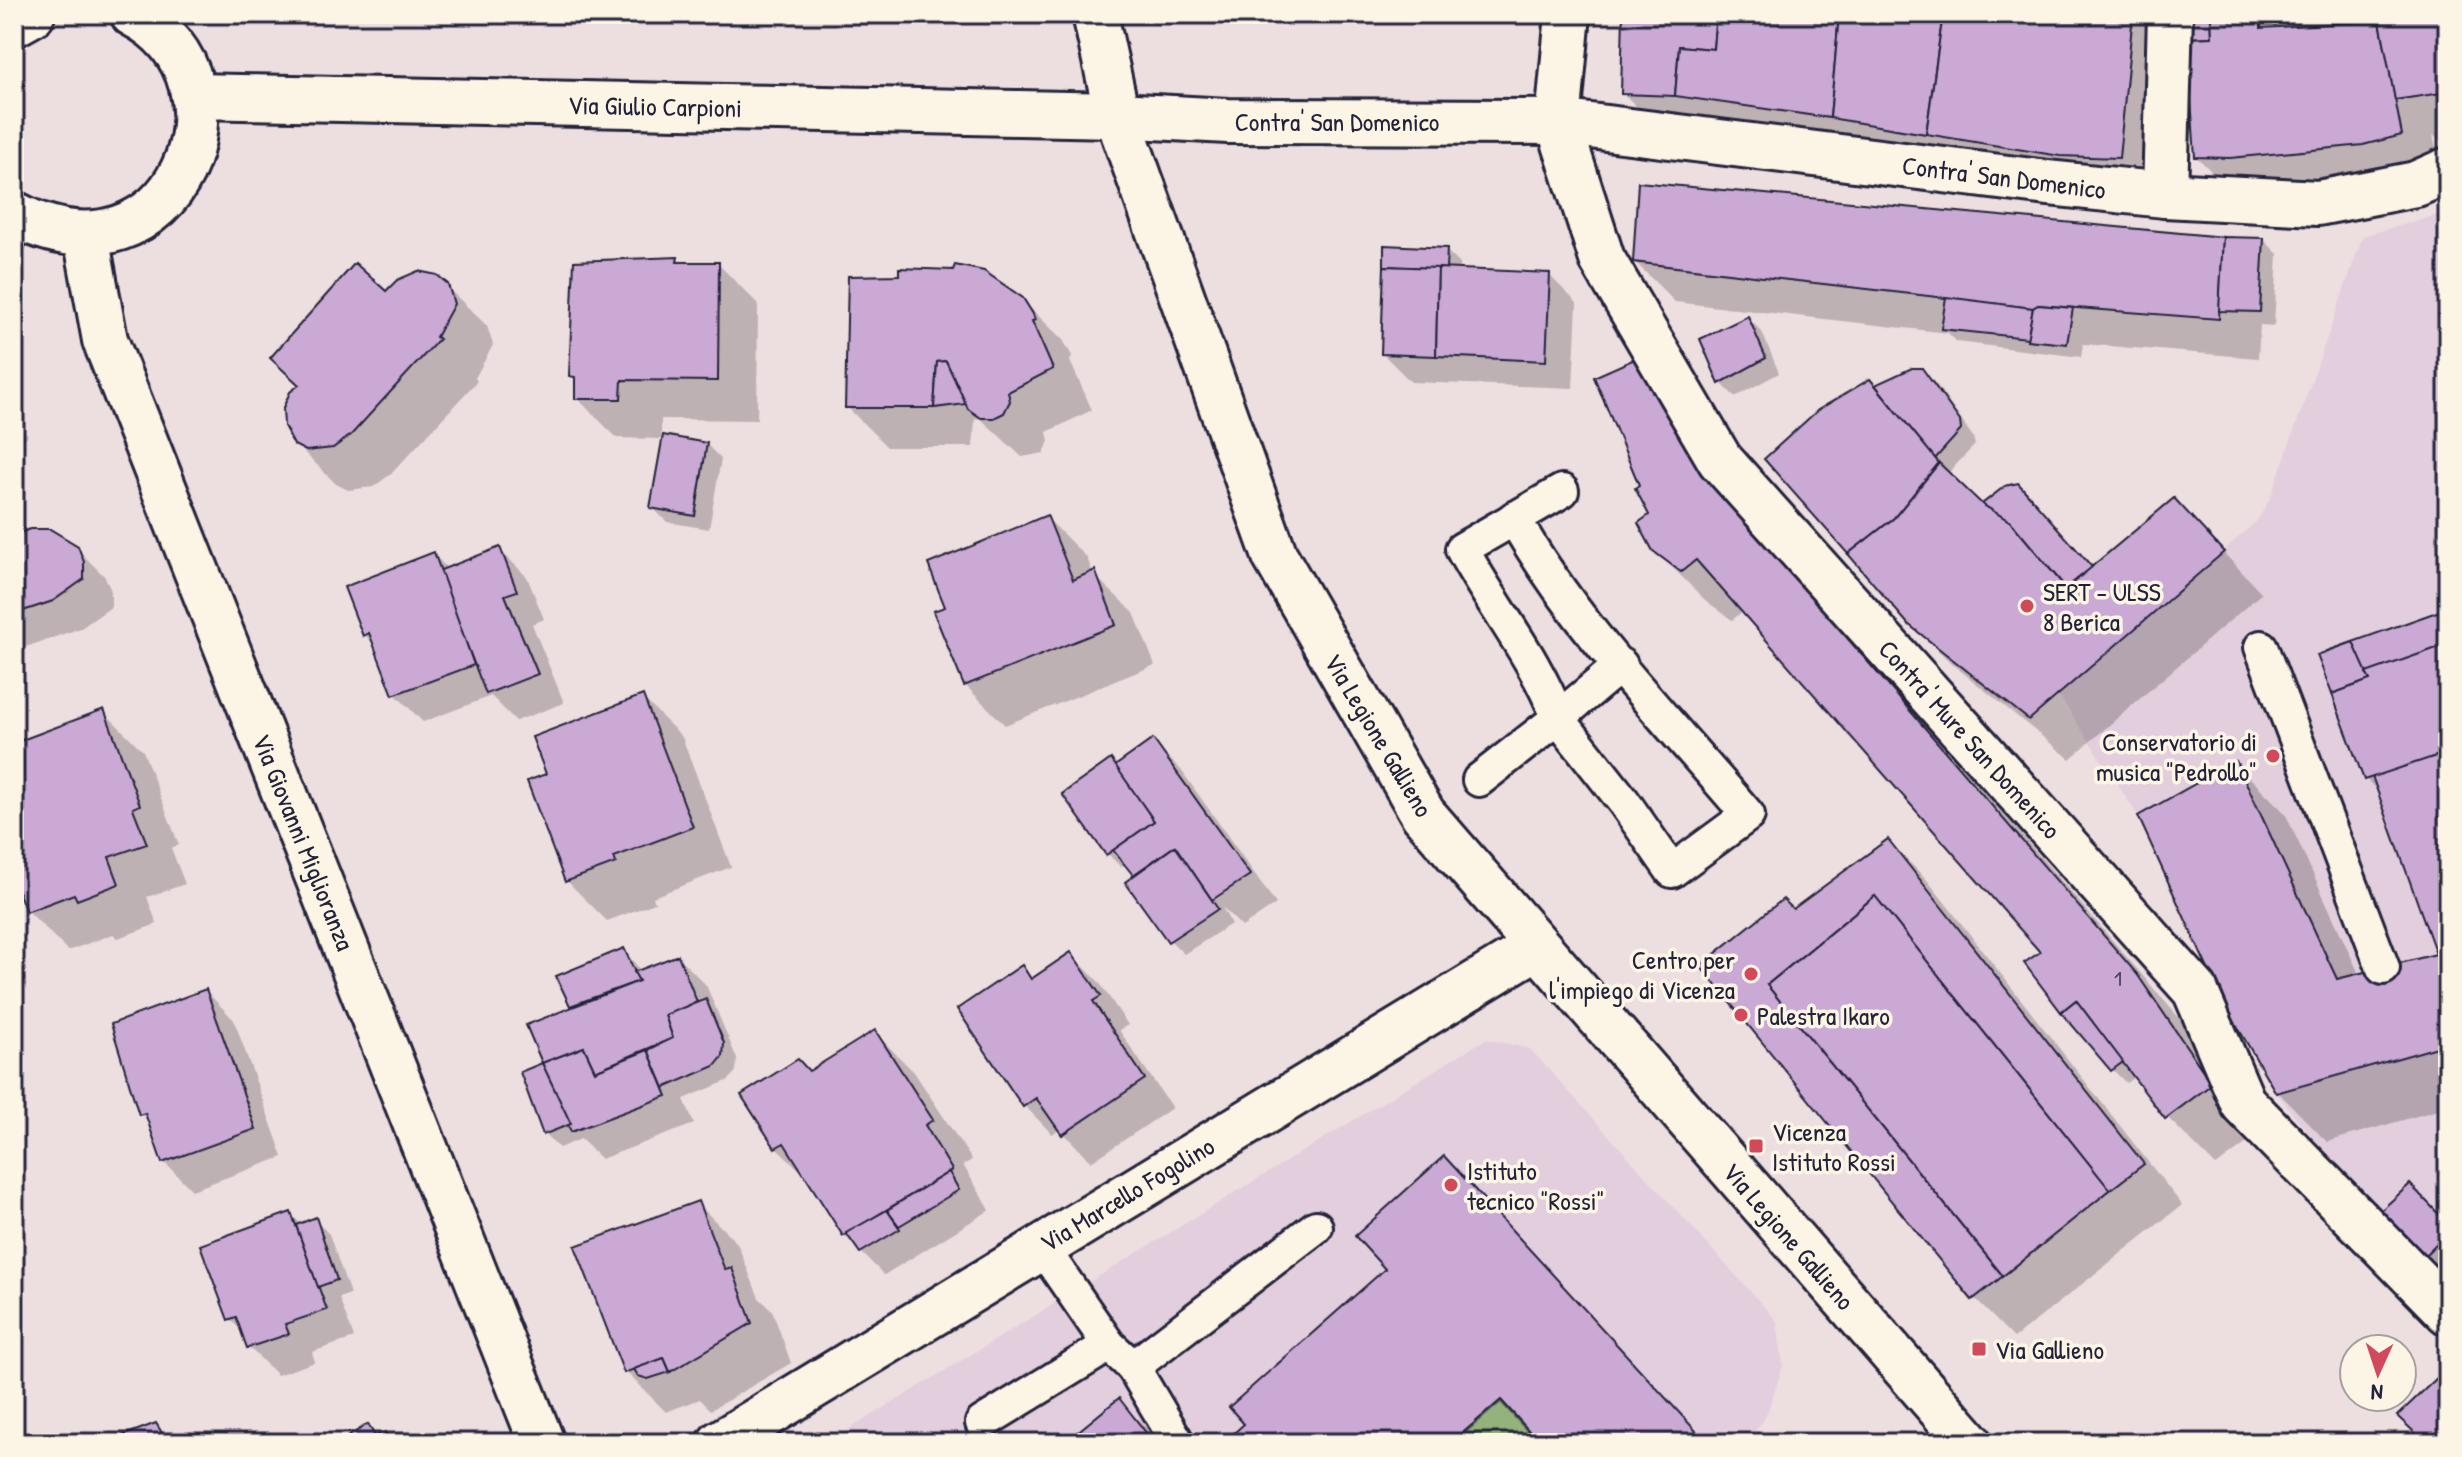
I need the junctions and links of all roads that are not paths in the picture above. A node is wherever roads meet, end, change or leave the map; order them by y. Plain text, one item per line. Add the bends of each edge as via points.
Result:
1 (32, 14) edge
2 (133, 14) edge
3 (1095, 14) edge
4 (1568, 14) edge
5 (2170, 14) edge
6 (14, 24) edge
7 (194, 96) junction
8 (1117, 115) junction
9 (1558, 122) junction
10 (2448, 170) edge
11 (2165, 195) junction
12 (14, 214) edge
13 (86, 236) junction
14 (1562, 491) dead end
15 (1514, 518) junction
16 (2261, 647) dead end
17 (1621, 665) junction
18 (1558, 718) junction
19 (1479, 780) dead end
20 (1536, 947) junction
21 (2383, 968) dead end
22 (1316, 1227) dead end
23 (1041, 1246) junction
24 (2448, 1312) edge
25 (1109, 1345) junction
26 (1133, 1367) junction
27 (982, 1423) dead end
28 (542, 1443) edge
29 (720, 1443) edge
30 (1178, 1443) edge
31 (1970, 1443) edge

1 - 6 street
2 - 7 street via 163,36 184,63
3 - 8 street, Via Legione Gallieno
4 - 9 street
5 - 11 street
7 - 8 street, Via Giulio Carpioni
7 - 13 street via 195,131 185,165 164,201 128,226
8 - 9 street, Contra' San Domenico via 1228,121
8 - 20 street, Via Legione Gallieno via 1275,556 1423,814
9 - 11 street, Contra' San Domenico
9 - 24 street, Contra' Mure San Domenico via 1602,259 1720,460 2195,990 2243,1103
10 - 11 street, Contra' San Domenico via 2416,184 2318,203
12 - 13 street via 44,230
13 - 28 street, Via Giovanni Miglioranza via 105,340
14 - 15 lane
15 - 17 lane via 1538,560
15 - 18 lane via 1462,549 1543,678
16 - 21 lane
17 - 18 lane
17 - 18 lane via 1748,815 1672,871
18 - 19 lane
20 - 23 street, Via Marcello Fogolino
20 - 31 street, Via Legione Gallieno
22 - 26 lane
23 - 25 lane
23 - 29 street, Via Marcello Fogolino
25 - 26 lane
25 - 27 lane
26 - 30 lane

